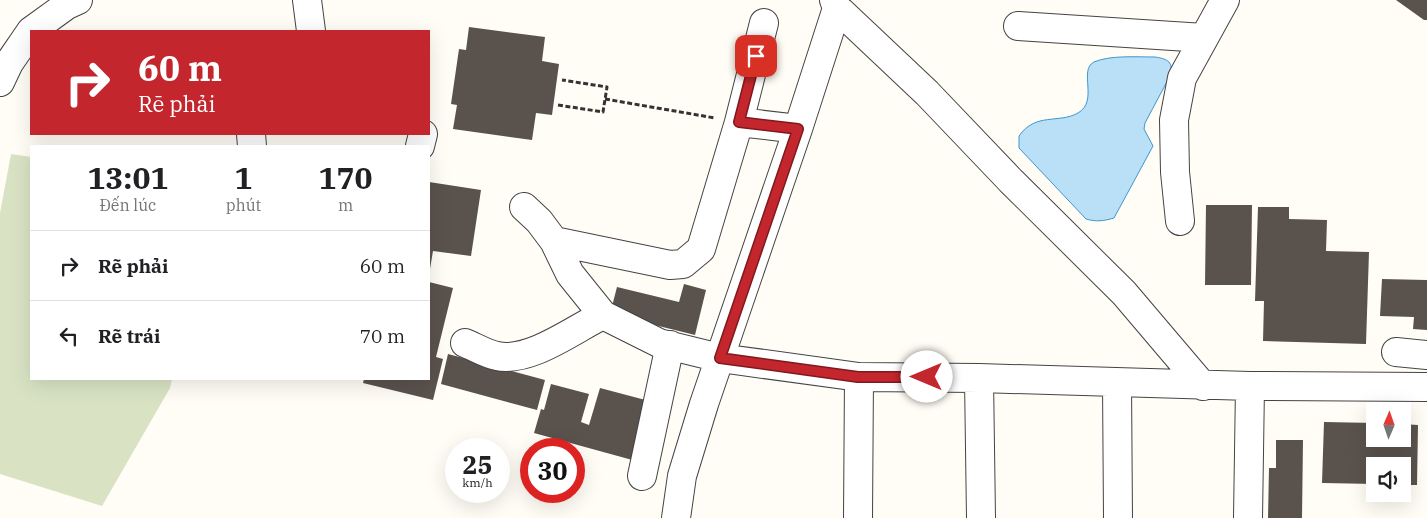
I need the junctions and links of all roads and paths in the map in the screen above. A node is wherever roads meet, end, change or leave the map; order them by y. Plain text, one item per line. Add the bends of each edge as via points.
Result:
1 (78, 0) edge
2 (307, 0) edge
3 (1225, 0) edge
4 (835, 4) edge
5 (764, 23) dead end
6 (1018, 26) dead end
7 (32, 30) edge
8 (311, 30) edge
9 (30, 33) edge
10 (1204, 38) junction
11 (562, 80) dead end
12 (0, 82) edge
13 (605, 99) junction
14 (558, 105) dead end
15 (739, 122) junction
16 (798, 129) junction
17 (524, 207) dead end
18 (1180, 221) dead end
19 (554, 241) junction
20 (603, 315) junction
21 (464, 343) dead end
22 (670, 346) junction
23 (1396, 352) dead end
24 (1427, 355) edge
25 (720, 358) junction
26 (858, 377) junction
27 (979, 378) junction
28 (1117, 383) junction
29 (1203, 386) junction
30 (1250, 386) junction
31 (1427, 387) edge
32 (642, 476) dead end
33 (676, 518) edge
34 (858, 518) edge
35 (981, 518) edge
36 (1118, 518) edge
37 (1248, 518) edge

1 - 7 street
2 - 8 street
3 - 10 street
4 - 16 street
4 - 29 street via 1124,292
5 - 15 street
6 - 10 street
9 - 12 street
10 - 18 street via 1182,78 1174,120 1174,172
11 - 13 path via 607,87
13 - 14 path via 603,112
13 - 15 path
15 - 16 street
15 - 19 street via 701,249 683,264 670,265
16 - 25 street
17 - 19 street via 540,221
19 - 20 street via 570,274
20 - 21 street via 522,356 498,356
20 - 22 street
22 - 25 street
22 - 32 street
23 - 24 street
25 - 26 street
25 - 33 street via 682,476
26 - 27 street
26 - 34 street
27 - 28 street
27 - 35 street
28 - 29 street
28 - 36 street
29 - 30 street
30 - 31 street
30 - 37 street

